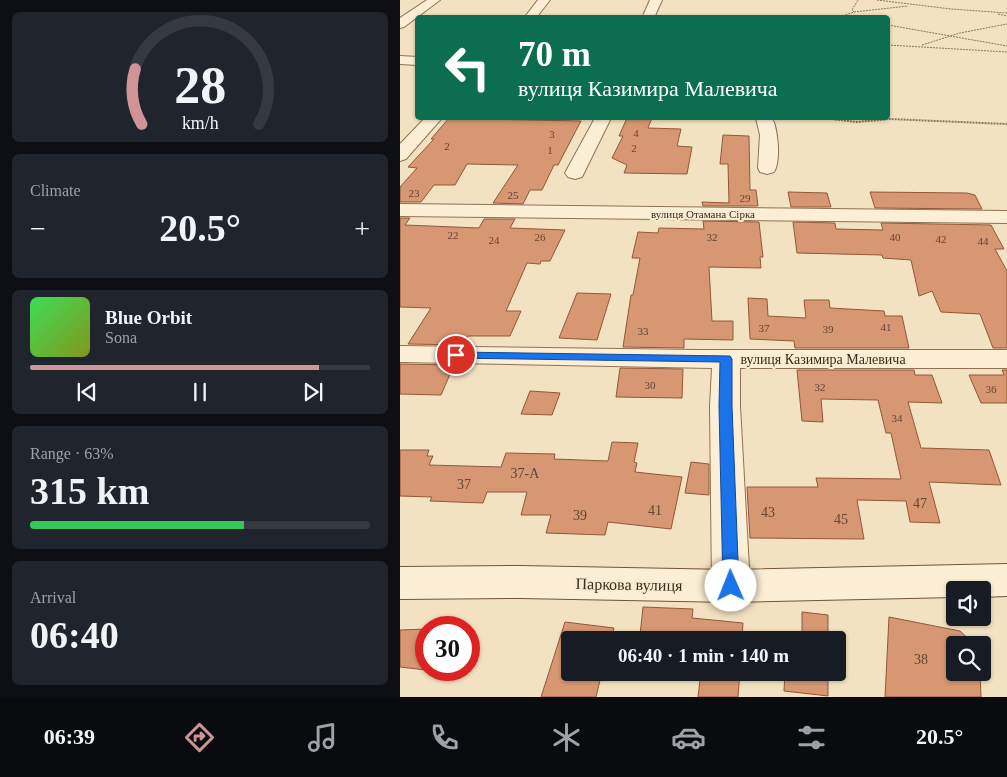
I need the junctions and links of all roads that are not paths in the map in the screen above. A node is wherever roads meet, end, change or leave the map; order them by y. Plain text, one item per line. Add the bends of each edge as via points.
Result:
1 (434, 0) edge
2 (544, 0) edge
3 (656, 0) edge
4 (532, 15) edge
5 (649, 15) edge
6 (400, 24) edge
7 (400, 60) edge
8 (415, 60) edge
9 (432, 120) edge
10 (602, 120) edge
11 (765, 120) edge
12 (400, 155) edge
13 (767, 168) dead end
14 (575, 173) dead end
15 (400, 210) edge
16 (1007, 217) edge
17 (400, 354) edge
18 (726, 359) junction
19 (1007, 359) edge
20 (1007, 580) edge
21 (400, 583) edge
22 (731, 586) junction

1 - 6 street
2 - 4 street
3 - 5 street
7 - 8 street
9 - 12 street
10 - 14 street
11 - 13 street via 769,135
15 - 16 street, вулиця Отамана Сірка
17 - 18 street, вулиця Казимира Малевича
18 - 19 street, вулиця Казимира Малевича
18 - 22 street
20 - 22 street, Паркова вулиця
21 - 22 street, Паркова вулиця

